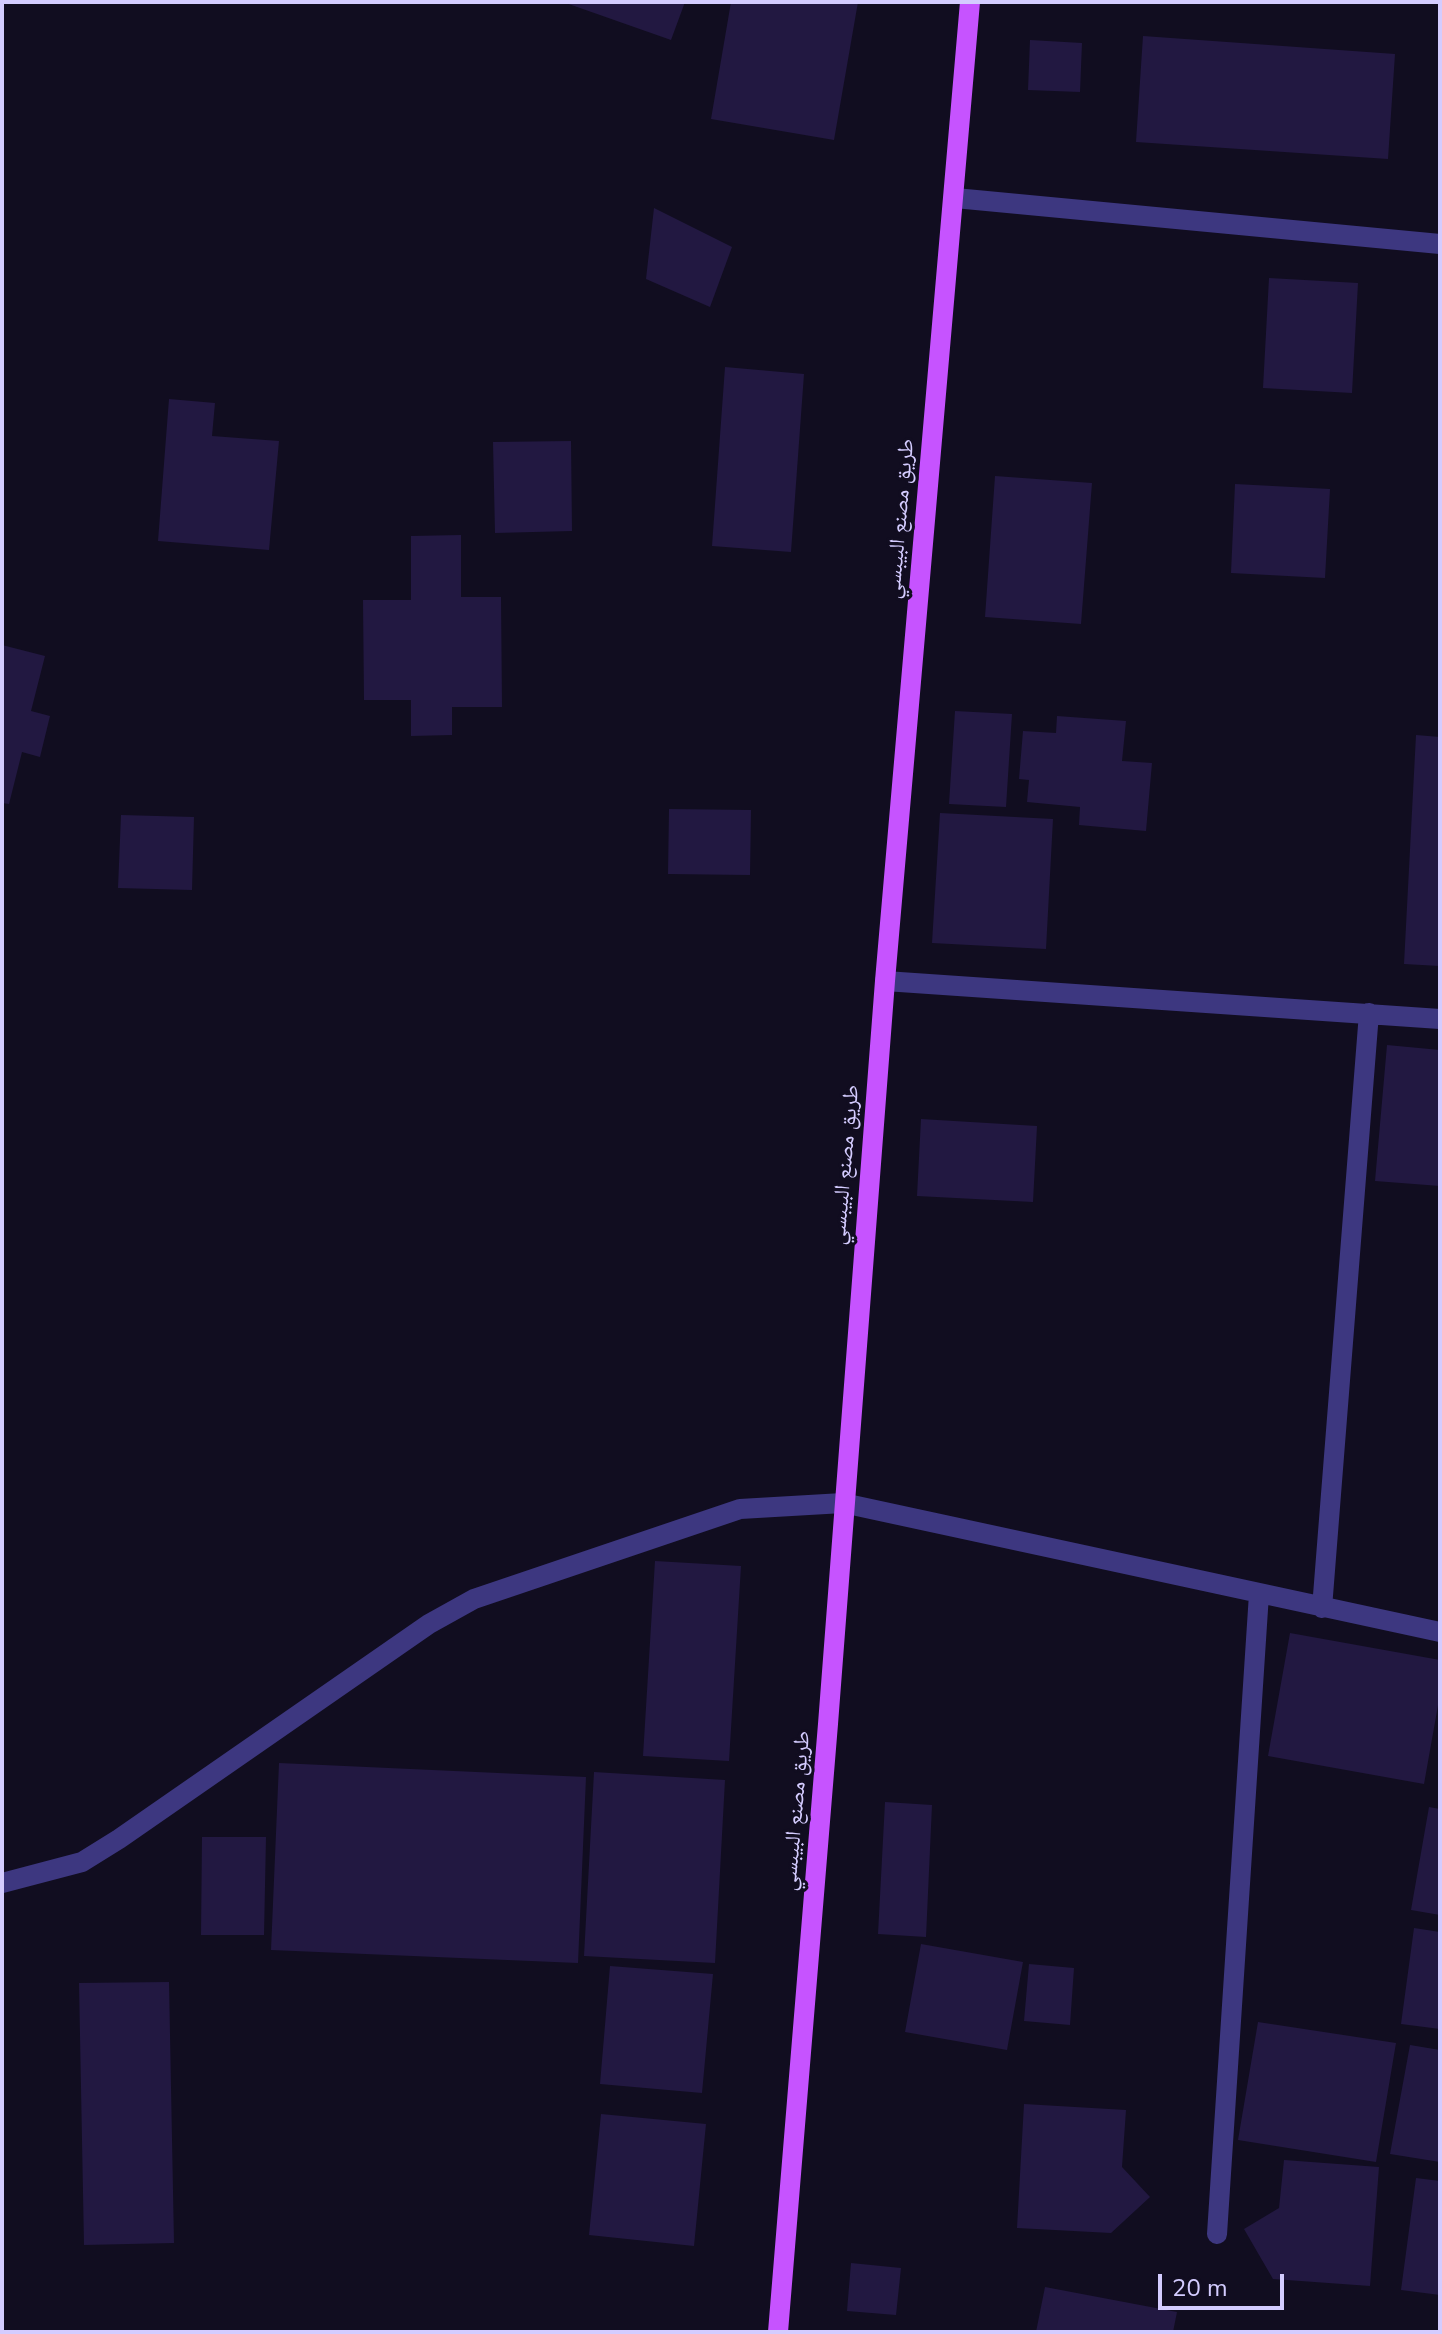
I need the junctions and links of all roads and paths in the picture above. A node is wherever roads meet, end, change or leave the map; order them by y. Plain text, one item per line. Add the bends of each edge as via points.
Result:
1 (970, 2) edge
2 (955, 198) junction
3 (1440, 244) edge
4 (885, 981) junction
5 (1369, 1013) junction
6 (1440, 1019) edge
7 (843, 1503) junction
8 (1259, 1594) junction
9 (1322, 1608) junction
10 (1440, 1632) edge
11 (2, 1883) edge
12 (1217, 2234) dead end
13 (778, 2332) edge

1 - 2 main road, طريق مصنع البيبسي
2 - 3 street
2 - 4 main road, طريق مصنع البيبسي
4 - 5 street
4 - 7 main road, طريق مصنع البيبسي
5 - 6 street
5 - 9 street
7 - 8 street
7 - 11 street via 740,1509 474,1599 429,1624 82,1862
7 - 13 main road, طريق مصنع البيبسي
8 - 9 street
8 - 12 street
9 - 10 street

